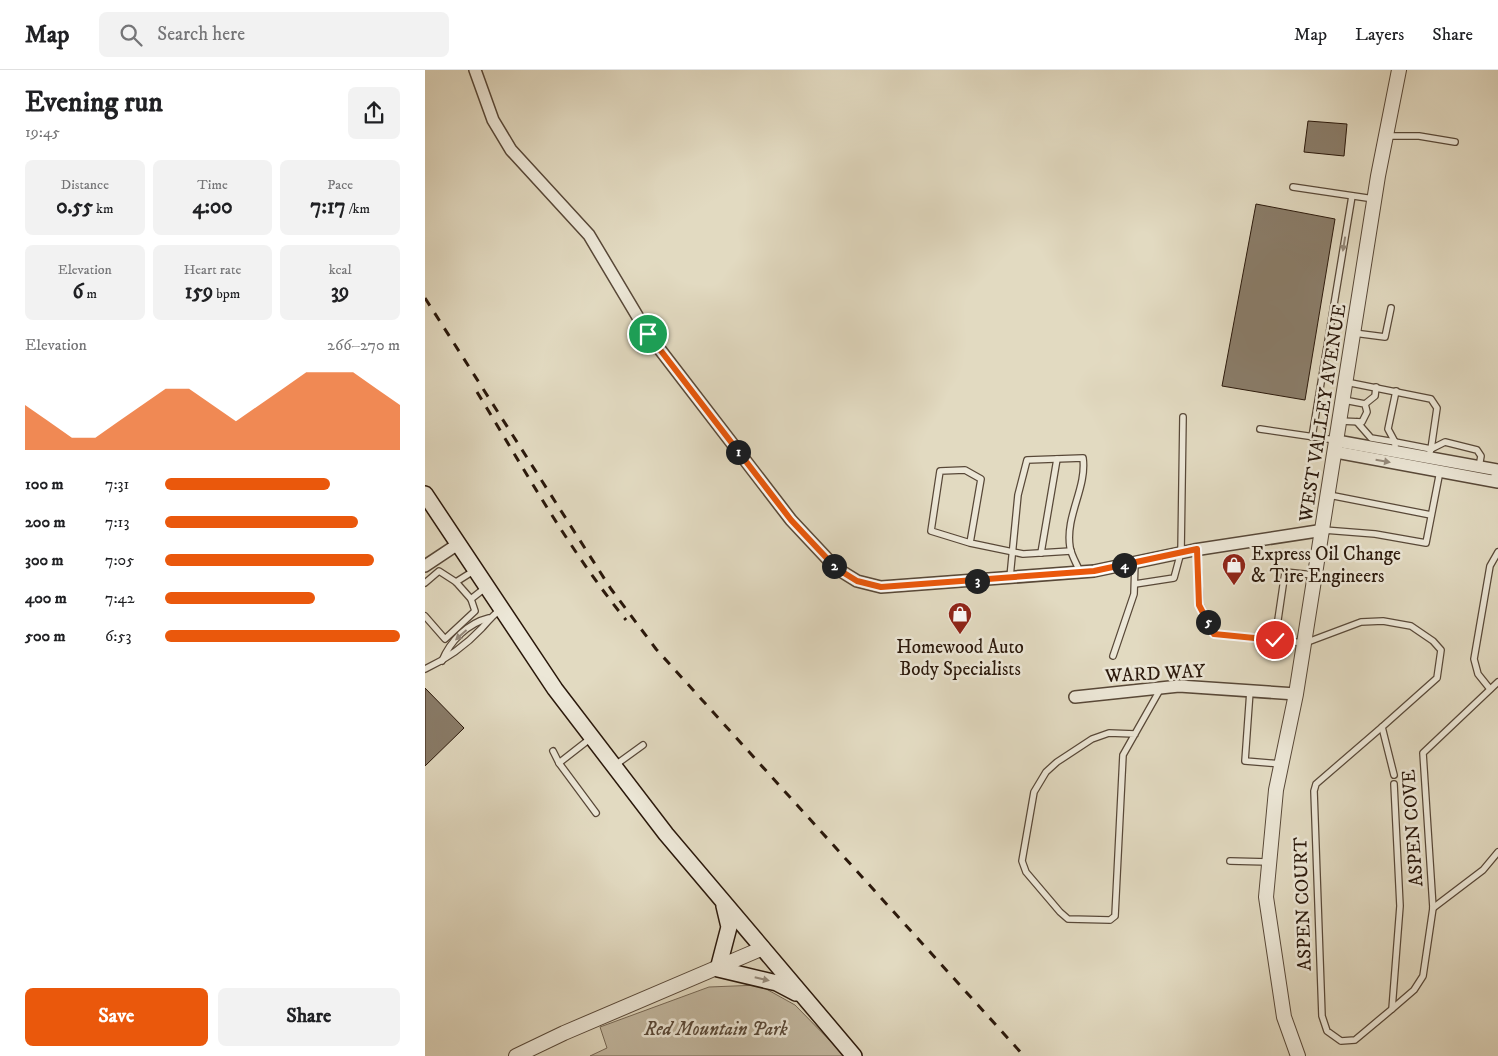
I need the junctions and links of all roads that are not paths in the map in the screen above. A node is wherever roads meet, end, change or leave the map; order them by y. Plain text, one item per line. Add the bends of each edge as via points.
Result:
1 (475, 70) edge
2 (1399, 70) edge
3 (1386, 136) junction
4 (1455, 142) dead end
5 (1293, 187) dead end
6 (1352, 196) junction
7 (1374, 198) junction
8 (1391, 308) dead end
9 (1354, 333) junction
10 (1346, 382) junction
11 (1379, 388) junction
12 (1396, 391) junction
13 (1344, 400) junction
14 (1365, 404) junction
15 (1183, 417) dead end
16 (1340, 421) junction
17 (1357, 422) junction
18 (1260, 428) dead end
19 (1312, 437) junction
20 (1336, 446) junction
21 (1395, 447) junction
22 (1429, 458) junction
23 (1057, 459) junction
24 (1441, 465) junction
25 (1478, 472) junction
26 (1497, 478) edge
27 (425, 494) edge
28 (1329, 495) junction
29 (1431, 515) junction
30 (1324, 530) junction
31 (970, 543) junction
32 (458, 544) junction
33 (1197, 549) junction
34 (1012, 551) junction
35 (1071, 551) junction
36 (1181, 552) junction
37 (1498, 552) edge
38 (1041, 553) junction
39 (1135, 562) junction
40 (425, 566) edge
41 (475, 570) junction
42 (1080, 572) junction
43 (434, 575) junction
44 (1316, 575) junction
45 (1010, 578) junction
46 (456, 582) junction
47 (425, 583) edge
48 (1135, 584) junction
49 (487, 587) junction
50 (471, 599) junction
51 (495, 613) junction
52 (425, 616) edge
53 (1275, 640) junction
54 (1305, 643) junction
55 (1113, 656) dead end
56 (442, 662) junction
57 (425, 669) edge
58 (1498, 682) edge
59 (1161, 688) junction
60 (1490, 689) junction
61 (1250, 691) junction
62 (1297, 694) junction
63 (1075, 697) dead end
64 (1382, 727) junction
65 (1135, 734) junction
66 (592, 738) junction
67 (643, 744) dead end
68 (553, 752) dead end
69 (559, 763) junction
70 (1281, 764) junction
71 (614, 766) junction
72 (1394, 775) dead end
73 (1394, 784) dead end
74 (596, 813) dead end
75 (1498, 852) edge
76 (1230, 861) dead end
77 (1269, 862) junction
78 (723, 902) junction
79 (1433, 908) junction
80 (763, 948) junction
81 (718, 969) junction
82 (804, 997) junction
83 (1392, 1009) junction
84 (516, 1056) edge
85 (855, 1056) edge
86 (1298, 1056) edge

1 - 45 street via 493,120 511,150 589,235 648,334 791,520 836,568 857,581 881,587
2 - 3 street, WEST VALLEY AVENUE
3 - 4 lane via 1419,136
3 - 7 street, WEST VALLEY AVENUE
5 - 6 lane
6 - 7 lane
6 -> 19 lane
7 - 9 street, WEST VALLEY AVENUE
8 - 9 lane via 1385,337
9 - 10 street, WEST VALLEY AVENUE
10 - 11 lane
10 - 13 street, WEST VALLEY AVENUE
11 - 12 lane
11 - 14 lane
12 - 21 lane via 1388,429
12 - 22 lane via 1431,399 1437,408
13 - 14 lane
13 - 16 street, WEST VALLEY AVENUE
14 - 17 lane via 1367,412 1362,422
15 - 36 lane
16 - 17 lane
16 - 20 street, WEST VALLEY AVENUE
17 - 21 lane via 1371,438
18 - 19 lane
19 - 20 lane
20 - 21 street
20 -> 22 street
20 - 28 street, WEST VALLEY AVENUE
21 - 22 street
22 - 24 street
22 - 25 lane via 1445,442 1477,450 1481,456
23 - 34 lane via 1027,460 1018,495
23 - 35 lane via 1083,458 1085,471 1070,528
23 - 38 lane
24 - 25 street
24 - 29 lane
25 - 26 street
27 - 32 main road
28 - 29 lane
28 - 30 street, WEST VALLEY AVENUE
29 - 30 lane via 1426,543
30 - 33 street
30 - 44 street, WEST VALLEY AVENUE
31 - 31 lane via 981,479 965,470 940,471 931,531
31 - 34 lane
32 - 40 street
32 - 41 main road
33 - 36 street
33 - 53 lane via 1199,605 1214,634
34 - 38 lane
34 - 45 lane
35 - 38 lane
35 - 42 lane
36 - 39 street
36 - 48 lane via 1174,578
37 - 60 lane via 1490,566 1474,658 1478,674
39 - 42 street
39 - 48 lane
40 - 43 lane
41 - 46 lane
41 - 49 main road
42 - 45 street
43 - 46 lane via 439,571
43 - 47 lane
44 - 53 lane via 1285,572
44 - 54 street, WEST VALLEY AVENUE
46 - 50 lane
48 - 55 lane
49 - 50 lane
49 - 51 main road
50 - 52 lane via 475,611 445,639
51 - 56 lane
51 -> 56 lane via 477,620 448,646
51 - 66 main road
53 - 54 lane
54 - 62 street, WEST VALLEY AVENUE
54 - 64 lane, ASPEN COURT via 1361,622 1383,620 1411,626 1437,645 1441,650 1437,678
56 - 57 lane
58 - 60 lane, ASPEN COVE
59 - 61 street, WARD WAY via 1179,686
59 - 63 street, WARD WAY
59 - 65 lane
60 - 79 lane, ASPEN COVE via 1423,754
61 - 62 street, WARD WAY
61 - 70 lane via 1245,762
62 - 70 street, WEST VALLEY AVENUE
64 - 72 lane
64 - 83 lane, ASPEN COURT via 1316,784 1314,799 1323,1016 1327,1032 1341,1041 1355,1040
65 - 65 lane via 1122,762 1115,916 1110,920 1068,919 1026,872 1022,861 1034,792 1046,772 1092,738 1109,733
66 - 69 lane
66 - 71 main road
67 - 71 lane
68 - 69 lane
69 - 74 lane
70 - 77 street, WEST VALLEY AVENUE
71 - 78 main road
73 - 83 lane via 1400,906
75 - 79 lane, ASPEN COVE via 1483,870
76 - 77 lane
77 - 86 street, WEST VALLEY AVENUE via 1266,897 1285,1016
78 - 80 main road
78 - 81 main road via 729,927
79 - 83 lane, ASPEN COURT via 1423,976 1414,990
80 - 81 street
80 - 82 main road
81 -> 82 main road via 777,982
81 - 84 street
82 - 85 main road

